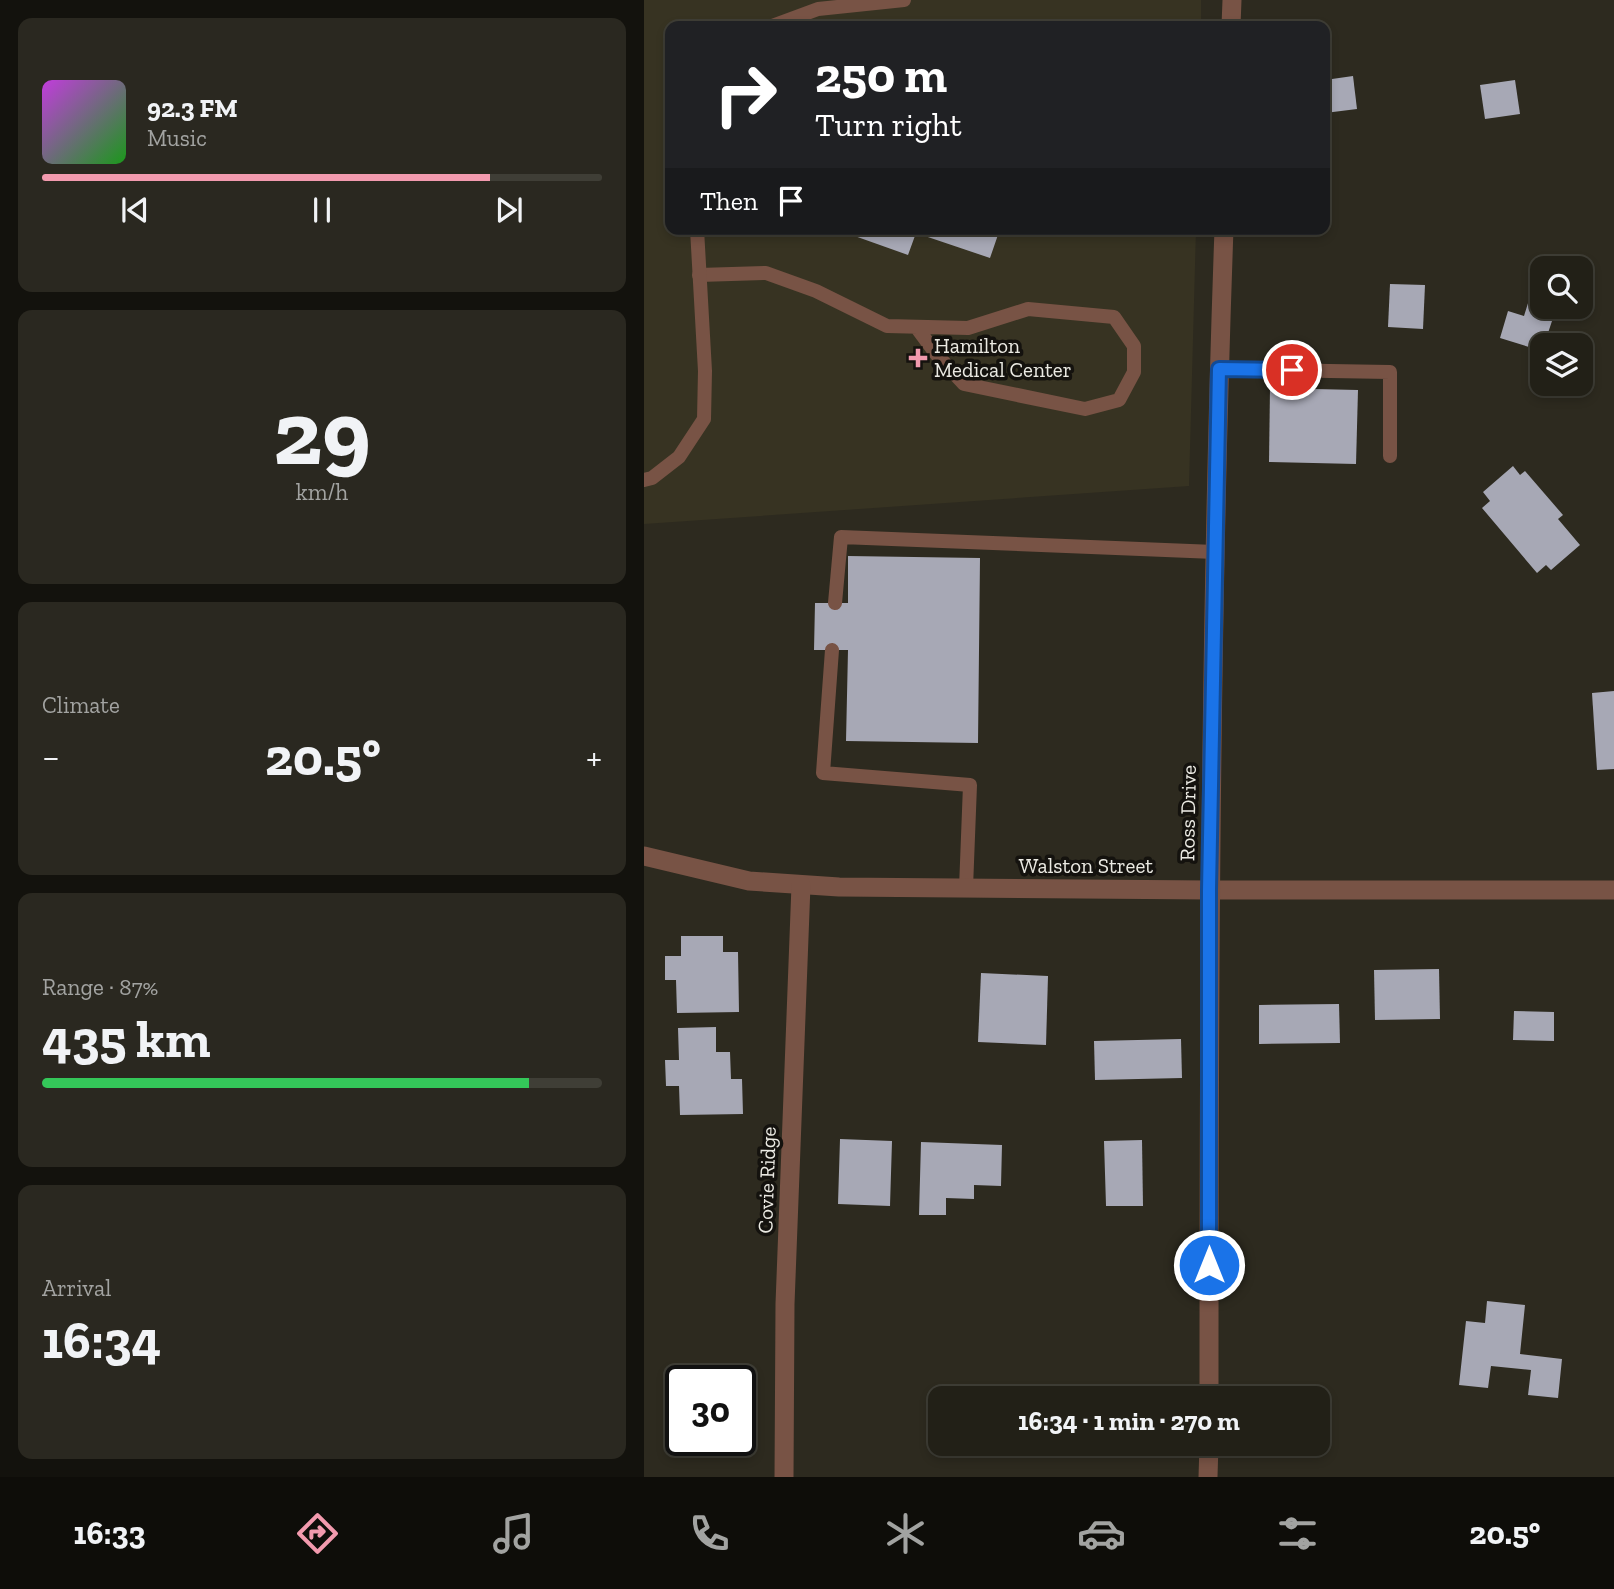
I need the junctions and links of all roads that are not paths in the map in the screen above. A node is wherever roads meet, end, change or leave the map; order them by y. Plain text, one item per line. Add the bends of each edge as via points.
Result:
1 (905, 0) edge
2 (1232, 0) edge
3 (786, 21) edge
4 (1231, 21) edge
5 (696, 235) edge
6 (1224, 235) edge
7 (699, 275) junction
8 (917, 328) junction
9 (1219, 369) junction
10 (1390, 456) dead end
11 (644, 480) edge
12 (1215, 552) junction
13 (835, 603) dead end
14 (832, 650) dead end
15 (644, 856) edge
16 (801, 885) junction
17 (966, 888) junction
18 (1209, 890) junction
19 (1614, 890) edge
20 (1209, 1386) edge
21 (1209, 1456) edge
22 (784, 1477) edge
23 (1208, 1477) edge

1 - 3 lane via 818,9
2 - 4 street
5 - 7 lane
6 - 9 street, Ross Drive
7 - 8 lane via 766,273 816,291 887,326
7 - 11 lane via 704,419 679,457
8 - 8 lane via 968,328 1028,309 1115,317 1134,346 1134,372 1119,400 1085,409 964,384
9 - 10 lane via 1390,372
9 - 12 street, Ross Drive
12 - 13 lane via 841,537
12 - 18 street, Ross Drive
14 - 17 lane via 823,773 970,785
15 - 16 street, Walston Street via 749,881
16 - 17 street, Walston Street
16 - 22 street, Covie Ridge via 785,1304
17 - 18 street, Walston Street
18 - 19 street, Walston Street
18 - 20 street, Ross Drive
21 - 23 street

